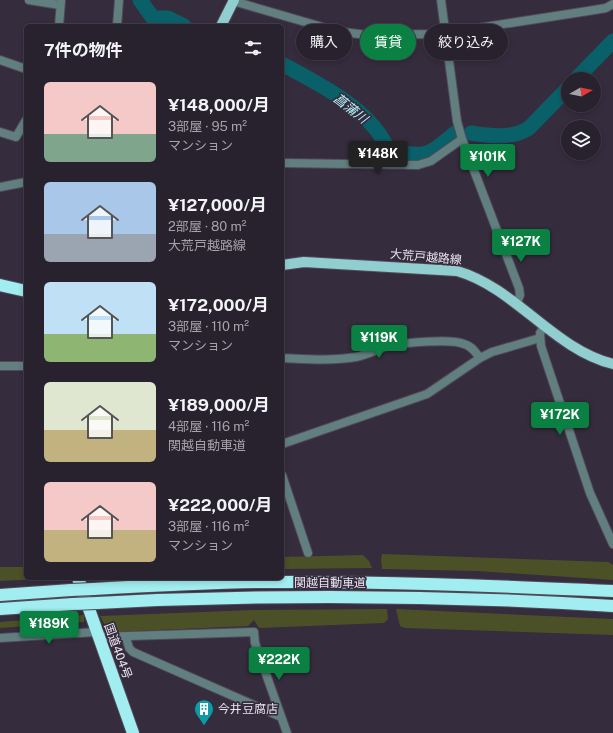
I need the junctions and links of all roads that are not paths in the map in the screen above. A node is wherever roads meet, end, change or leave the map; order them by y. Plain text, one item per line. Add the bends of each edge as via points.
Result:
1 (29, 0) edge
2 (119, 0) edge
3 (233, 0) edge
4 (441, 0) edge
5 (602, 0) edge
6 (61, 2) edge
7 (609, 6) edge
8 (59, 24) edge
9 (117, 24) edge
10 (222, 24) edge
11 (444, 24) edge
12 (500, 24) edge
13 (424, 34) edge
14 (0, 60) edge
15 (448, 60) edge
16 (24, 68) edge
17 (24, 123) edge
18 (0, 132) edge
19 (462, 139) junction
20 (284, 163) edge
21 (24, 182) edge
22 (0, 187) edge
23 (284, 264) edge
24 (0, 285) edge
25 (24, 291) edge
26 (516, 304) junction
27 (545, 326) junction
28 (540, 338) junction
29 (284, 358) edge
30 (480, 358) junction
31 (613, 364) edge
32 (0, 366) edge
33 (24, 366) edge
34 (284, 443) edge
35 (285, 492) edge
36 (613, 544) edge
37 (308, 553) dead end
38 (79, 580) edge
39 (71, 590) junction
40 (0, 591) edge
41 (613, 592) edge
42 (0, 595) edge
43 (613, 606) edge
44 (0, 610) edge
45 (97, 635) junction
46 (126, 637) junction
47 (0, 638) edge
48 (281, 718) junction
49 (133, 733) edge
50 (287, 733) edge

1 - 6 street
2 - 9 street
3 - 10 main road
3 - 13 street via 336,31 366,35
4 - 11 street
5 - 7 street
6 - 8 street
7 - 12 street
14 - 16 street
15 - 19 street via 454,107
17 - 18 street via 16,137
19 - 20 street via 431,161 418,165
19 - 26 street via 518,288 520,295
21 - 22 street
23 - 26 main road, 大荒戸越路線 via 304,262 457,271 482,281
24 - 25 highway
26 - 27 main road, 大荒戸越路線
27 - 28 street
27 - 31 main road, 大荒戸越路線 via 588,354
28 - 30 street
28 - 36 street via 590,493
29 - 30 street via 356,357 412,343 455,342 464,343 472,348
30 - 34 street via 427,394
32 - 33 street
35 - 37 street
38 - 45 highway, 国道404号
39 - 40 highway
39 - 41 highway, 関越自動車道, bridge via 328,582 444,584
39 - 42 highway, 関越自動車道
43 - 44 highway, 関越自動車道, bridge via 332,596 184,598
45 - 46 street
45 - 47 street
45 - 49 highway, 国道404号
46 - 48 street via 133,652
46 - 48 street via 254,632 255,643
48 - 50 street

